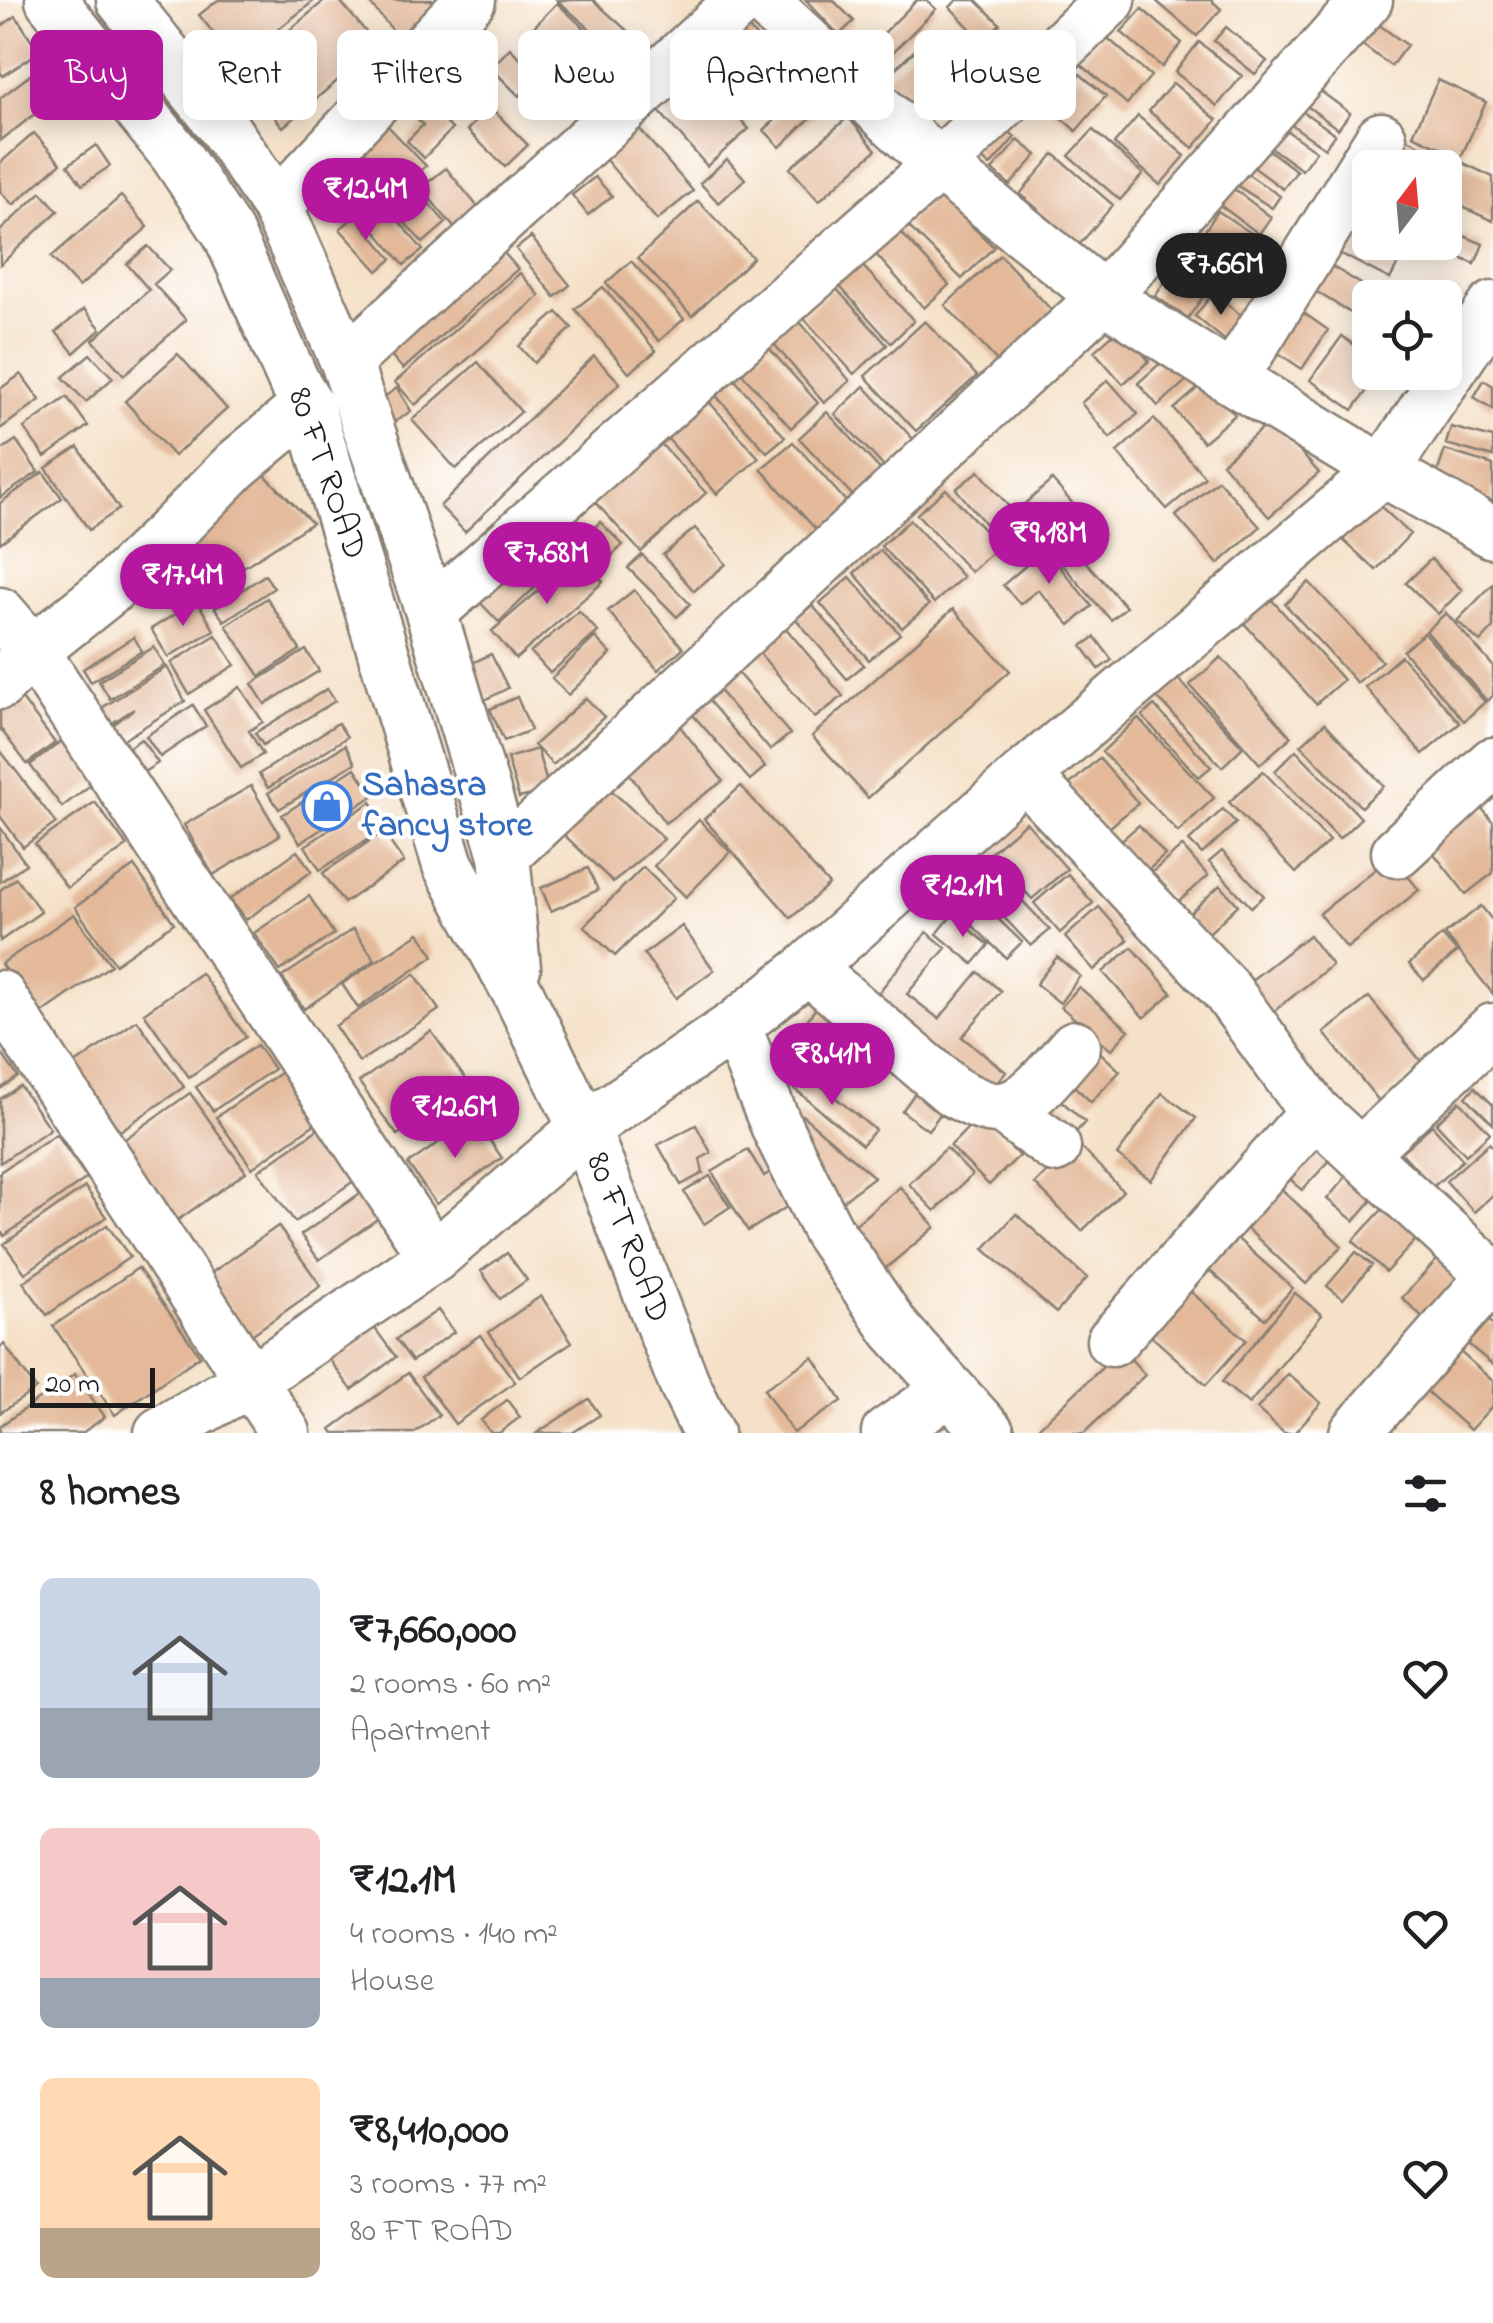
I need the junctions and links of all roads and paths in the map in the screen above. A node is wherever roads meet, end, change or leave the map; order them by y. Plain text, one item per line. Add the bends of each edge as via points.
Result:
1 (51, 0) edge
2 (122, 0) edge
3 (470, 0) edge
4 (742, 0) edge
5 (762, 0) edge
6 (1110, 0) edge
7 (1367, 0) edge
8 (1382, 138) dead end
9 (939, 165) junction
10 (277, 206) junction
11 (1104, 297) junction
12 (1493, 308) edge
13 (346, 362) junction
14 (1232, 378) junction
15 (308, 404) junction
16 (1383, 471) junction
17 (1493, 533) edge
18 (431, 612) junction
19 (0, 613) edge
20 (16, 667) edge
21 (1493, 763) edge
22 (1025, 775) junction
23 (1397, 852) dead end
24 (504, 854) junction
25 (808, 968) junction
26 (517, 991) junction
27 (0, 996) edge
28 (735, 1026) junction
29 (1493, 1029) edge
30 (1074, 1046) dead end
31 (1003, 1109) junction
32 (1315, 1112) junction
33 (584, 1128) junction
34 (1054, 1146) dead end
35 (1360, 1154) junction
36 (434, 1257) junction
37 (1493, 1276) edge
38 (1112, 1341) dead end
39 (250, 1381) junction
40 (950, 1390) junction
41 (160, 1433) edge
42 (285, 1433) edge
43 (708, 1433) edge
44 (887, 1433) edge
45 (988, 1433) edge
46 (1356, 1433) edge

1 - 15 street, 80 FT ROAD via 175,154 228,232
2 - 10 street, 80 FT ROAD via 219,120
3 - 10 street
4 - 13 street
5 - 9 street
6 - 9 street
7 - 11 street
8 - 14 street
9 - 11 street
9 - 18 street
10 - 13 street, 80 FT ROAD
11 - 14 street
11 - 24 street
12 - 16 street
13 - 18 street, 80 FT ROAD
14 - 16 street
15 - 20 street via 107,592
15 - 26 street, 80 FT ROAD via 448,865
16 - 17 street
16 - 22 street
18 - 24 street, 80 FT ROAD
19 - 20 street
20 - 36 street
21 - 23 street
22 - 25 street
22 - 32 street via 1228,990
24 - 26 street, 80 FT ROAD
25 - 28 street
25 - 31 street via 954,1092
26 - 33 street, 80 FT ROAD
27 - 39 street
28 - 33 street
28 - 40 street via 828,1231 894,1329
29 - 35 street
30 - 31 street via 1028,1098
31 - 34 street
32 - 35 street
32 - 38 street
33 - 36 street
33 - 43 street, 80 FT ROAD
35 - 37 street
36 - 39 street
37 - 46 street
39 - 41 street
39 - 42 street
40 - 44 street
40 - 45 street

